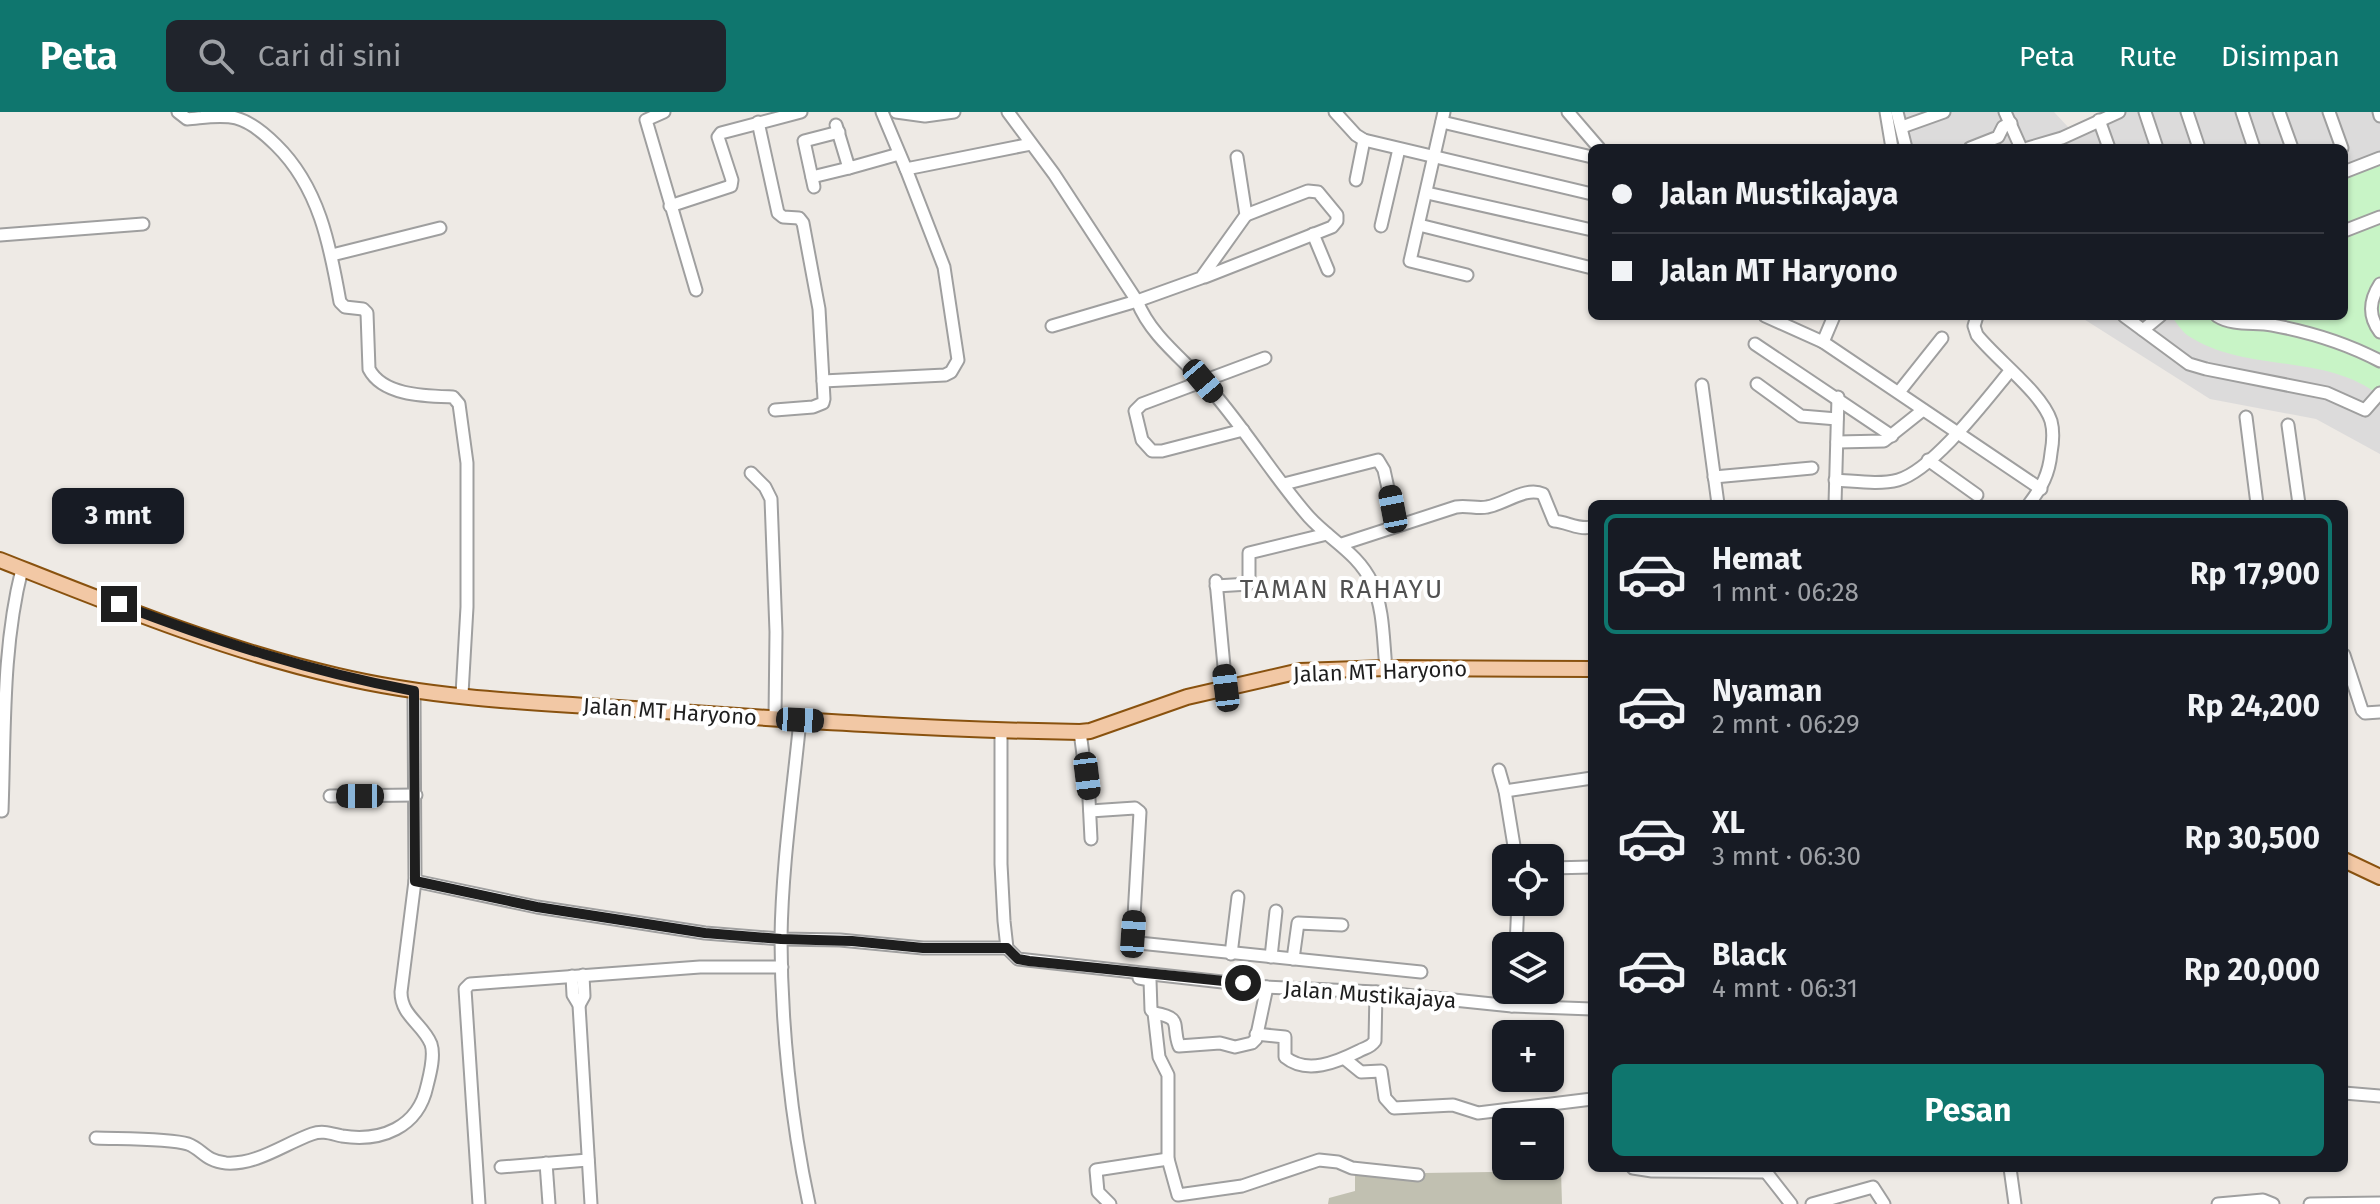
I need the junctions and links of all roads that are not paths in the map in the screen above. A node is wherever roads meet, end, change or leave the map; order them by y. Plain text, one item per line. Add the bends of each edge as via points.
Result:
1 (178, 112) edge
2 (664, 112) edge
3 (801, 112) edge
4 (882, 112) edge
5 (896, 112) edge
6 (954, 112) edge
7 (1008, 112) edge
8 (1335, 112) edge
9 (1568, 112) edge
10 (1886, 112) edge
11 (1897, 112) edge
12 (1944, 112) edge
13 (2119, 112) edge
14 (2145, 112) edge
15 (2187, 112) edge
16 (2242, 112) edge
17 (2279, 112) edge
18 (2329, 112) edge
19 (1931, 114) edge
20 (1443, 117) edge
21 (2099, 120) junction
22 (758, 122) junction
23 (1902, 127) junction
24 (2017, 134) edge
25 (1364, 140) junction
26 (2064, 143) edge
27 (1031, 144) junction
28 (1596, 144) edge
29 (1891, 144) edge
30 (1905, 144) edge
31 (1980, 144) edge
32 (2108, 144) edge
33 (2156, 144) edge
34 (2198, 144) edge
35 (2253, 144) edge
36 (2291, 144) edge
37 (2341, 144) edge
38 (1399, 149) junction
39 (899, 154) junction
40 (1588, 156) edge
41 (1237, 157) dead end
42 (1434, 158) junction
43 (2380, 158) edge
44 (849, 168) junction
45 (906, 169) junction
46 (2348, 171) edge
47 (1356, 180) dead end
48 (1427, 193) junction
49 (1588, 193) edge
50 (670, 206) junction
51 (1246, 215) junction
52 (2380, 217) edge
53 (143, 224) dead end
54 (1419, 225) junction
55 (1381, 226) dead end
56 (440, 228) dead end
57 (1588, 229) edge
58 (2348, 229) edge
59 (1313, 234) junction
60 (0, 235) edge
61 (332, 255) junction
62 (1588, 267) edge
63 (1328, 270) dead end
64 (1467, 275) dead end
65 (1201, 278) junction
66 (2380, 284) edge
67 (696, 290) dead end
68 (1137, 301) junction
69 (1832, 320) edge
70 (1976, 320) edge
71 (2129, 320) edge
72 (2155, 320) edge
73 (2224, 320) edge
74 (1792, 321) edge
75 (1052, 326) dead end
76 (2143, 330) junction
77 (2380, 332) edge
78 (1942, 338) dead end
79 (1823, 342) junction
80 (1755, 344) dead end
81 (1265, 358) dead end
82 (2380, 361) edge
83 (2010, 371) junction
84 (823, 381) junction
85 (1203, 381) junction
86 (1757, 384) dead end
87 (1702, 385) dead end
88 (1899, 392) junction
89 (2380, 393) edge
90 (1838, 397) junction
91 (775, 410) dead end
92 (1923, 410) junction
93 (2246, 417) dead end
94 (1837, 419) junction
95 (2288, 425) dead end
96 (1243, 430) junction
97 (1958, 432) junction
98 (1892, 436) junction
99 (1837, 442) junction
100 (1928, 460) junction
101 (1812, 468) dead end
102 (751, 473) dead end
103 (1714, 477) junction
104 (1835, 480) junction
105 (1284, 484) junction
106 (2041, 489) junction
107 (1977, 495) dead end
108 (1717, 500) edge
109 (1835, 500) edge
110 (2032, 500) edge
111 (2256, 500) edge
112 (2298, 500) edge
113 (1396, 525) junction
114 (1588, 527) edge
115 (1327, 534) junction
116 (1342, 544) junction
117 (0, 560) edge
118 (22, 569) junction
119 (2348, 667) edge
120 (1386, 668) junction
121 (1588, 669) edge
122 (1226, 688) junction
123 (414, 691) junction
124 (462, 694) junction
125 (2380, 712) edge
126 (2, 716) edge
127 (775, 718) junction
128 (800, 720) junction
129 (1001, 730) junction
130 (1080, 732) junction
131 (1499, 770) dead end
132 (1588, 779) edge
133 (1505, 791) junction
134 (416, 795) junction
135 (330, 796) dead end
136 (2, 811) edge
137 (1090, 811) junction
138 (1091, 839) dead end
139 (1514, 844) edge
140 (2348, 864) edge
141 (1588, 867) edge
142 (1564, 868) edge
143 (2380, 877) edge
144 (415, 881) junction
145 (1238, 897) dead end
146 (1276, 911) dead end
147 (1342, 925) dead end
148 (781, 939) junction
149 (1010, 952) junction
150 (1231, 954) junction
151 (1271, 957) junction
152 (1293, 959) junction
153 (782, 967) junction
154 (1421, 972) dead end
155 (578, 976) junction
156 (1267, 987) junction
157 (1376, 992) junction
158 (1512, 1006) joint
159 (1588, 1009) edge
160 (1154, 1013) junction
161 (1256, 1034) junction
162 (1345, 1059) junction
163 (2348, 1093) edge
164 (2380, 1096) edge
165 (1588, 1099) edge
166 (96, 1138) dead end
167 (1168, 1159) junction
168 (588, 1160) junction
169 (546, 1163) junction
170 (501, 1167) dead end
171 (1767, 1172) edge
172 (2011, 1172) edge
173 (1418, 1175) dead end
174 (2380, 1203) edge
175 (479, 1204) edge
176 (549, 1204) edge
177 (591, 1204) edge
178 (809, 1204) edge
179 (1110, 1204) edge
180 (1791, 1204) edge
181 (1812, 1204) edge
182 (1884, 1204) edge
183 (2015, 1204) edge
184 (2218, 1204) edge
185 (2273, 1204) edge
186 (2310, 1204) edge

1 - 61 street via 187,119 239,119 269,137 312,193
2 - 50 street via 646,120
3 - 22 street
4 - 39 street
5 - 6 street
7 - 27 street
8 - 25 street
9 - 28 street
10 - 29 street
11 - 23 street
12 - 19 street
13 - 21 street
14 - 33 street
15 - 34 street
16 - 35 street
17 - 36 street
18 - 37 street
19 - 23 street
20 - 40 street
20 - 42 street
21 - 26 street
21 - 32 street
22 - 50 street via 719,135 732,180 729,188
22 - 84 street via 778,213 803,223 819,309
23 - 30 street
24 - 26 street
24 - 31 street via 2003,127 1998,137
25 - 38 street
25 - 47 street
27 - 45 street
27 - 68 street
38 - 42 street
38 - 55 street
39 - 44 street
39 - 45 street
41 - 51 street
42 - 48 street
42 - 49 street
43 - 46 street
44 - 44 street via 838,129 804,141 813,182
45 - 84 street via 944,267 958,360 945,375
48 - 54 street
48 - 57 street
50 - 67 street
51 - 59 street via 1318,192 1337,221
51 - 65 street
52 - 58 street
53 - 60 street
54 - 62 street
54 - 64 street via 1410,261
56 - 61 street
59 - 63 street
59 - 65 street
61 - 124 street via 342,306 367,313 369,369 376,381 413,395 453,397 462,412 467,463
65 - 68 street
66 - 77 street via 2370,314
68 - 75 street
68 - 85 street via 1155,332
69 - 79 street
70 - 83 street via 1977,335
71 - 76 street
72 - 76 street
73 - 82 street via 2322,336
74 - 79 street
76 - 89 street via 2189,364 2206,369 2327,393 2365,410
78 - 88 street
79 - 88 street
80 - 90 street
81 - 85 street
83 - 97 street
83 - 106 street via 2040,400 2050,419 2050,466
84 - 91 street via 820,405
85 - 96 street
85 - 96 street via 1138,408 1135,416 1145,446 1162,451
86 - 94 street via 1801,416
87 - 103 street
88 - 92 street
90 - 94 street
90 - 98 street
92 - 97 street
92 - 98 street
93 - 111 street
94 - 99 street
95 - 112 street
96 - 105 street
97 - 100 street
97 - 106 street
98 - 99 street via 1884,441
99 - 104 street
100 - 104 street via 1898,480
100 - 107 street
101 - 103 street
102 - 127 street via 771,499
103 - 108 street
104 - 109 street
105 - 113 street via 1378,460
105 - 115 street
106 - 110 street
113 - 114 street via 1471,504 1486,507 1533,491 1543,494 1554,521
113 - 116 street
115 - 116 street
115 - 122 street via 1249,553 1249,583 1216,584
116 - 120 street via 1366,572 1377,596
117 - 118 main road, Jalan MT Haryono
118 - 123 main road, Jalan MT Haryono via 259,654
118 - 126 street via 11,618
119 - 125 street via 2362,710
120 - 121 main road, Jalan MT Haryono
120 - 122 main road, Jalan MT Haryono via 1300,671
122 - 130 main road, Jalan MT Haryono
123 - 124 main road, Jalan MT Haryono
123 - 134 street
124 - 127 main road, Jalan MT Haryono
126 - 136 street
127 - 128 main road, Jalan MT Haryono
128 - 129 main road, Jalan MT Haryono
128 - 148 street
129 - 130 main road, Jalan MT Haryono
129 - 149 street via 1002,893
130 - 137 street
131 - 133 street
132 - 133 street
133 - 139 street
134 - 135 street
134 - 144 street
137 - 138 street
137 - 150 street via 1140,812 1136,942
140 - 143 main road
141 - 142 street
144 - 148 street via 568,913
144 - 166 street via 401,1000 432,1050 424,1099 402,1127 373,1137 315,1133 233,1163 205,1157 190,1144
145 - 150 street
146 - 151 street
147 - 152 street via 1298,923
148 - 149 street
148 - 153 street
149 - 156 street, Jalan Mustikajaya via 1029,961
149 - 160 street via 1027,965 1150,980
150 - 151 street
151 - 152 street
152 - 154 street
153 - 155 street
153 - 178 street via 793,1110
155 - 168 street via 573,995 579,1005
155 - 175 street via 473,983 465,989
156 - 157 street, Jalan Mustikajaya
156 - 161 street
157 - 158 street, Jalan Mustikajaya
157 - 162 street via 1375,1041
158 - 159 street, Jalan Mustikajaya
160 - 161 street via 1175,1021 1179,1046 1244,1046
160 - 167 street via 1159,1057 1168,1075
161 - 162 street via 1285,1037 1285,1057 1291,1062 1322,1065
162 - 165 street via 1361,1072 1381,1071 1385,1098 1394,1108 1453,1105 1478,1113
163 - 164 street
167 - 173 street via 1180,1195 1261,1181 1319,1160
167 - 179 street via 1096,1170 1098,1192
168 - 169 street
168 - 177 street
169 - 170 street
169 - 176 street
171 - 180 street
172 - 183 street
174 - 186 street
181 - 182 street via 1873,1187
184 - 185 street

